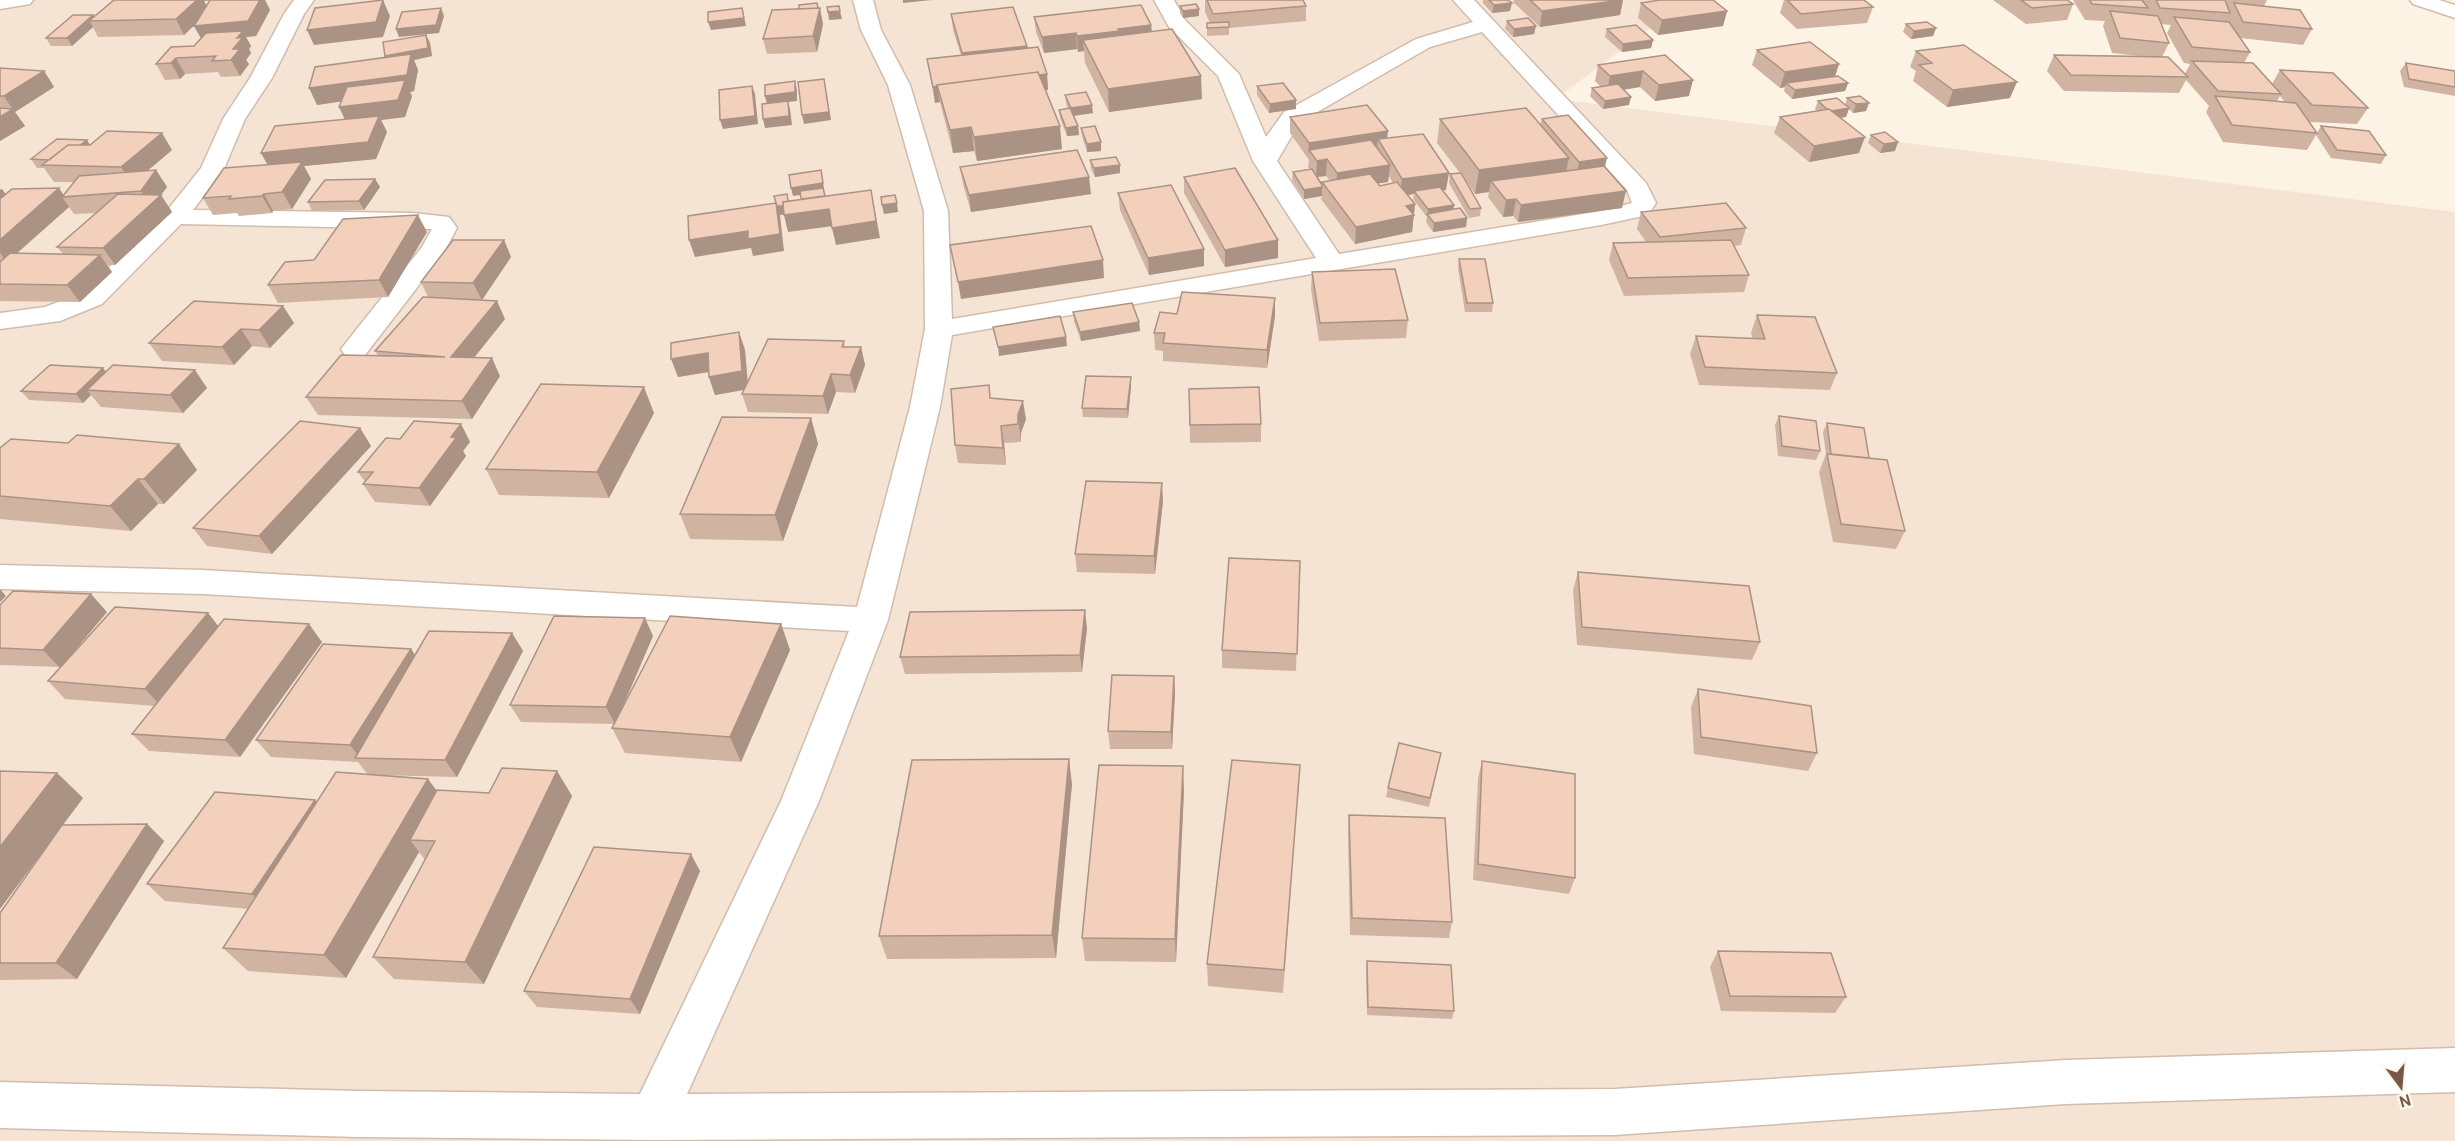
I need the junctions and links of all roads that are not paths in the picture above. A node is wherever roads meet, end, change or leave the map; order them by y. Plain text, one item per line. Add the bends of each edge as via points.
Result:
1 (23, 0) edge
2 (304, 0) edge
3 (863, 0) edge
4 (1164, 0) edge
5 (1463, 0) edge
6 (2420, 0) edge
7 (0, 3) edge
8 (2455, 12) edge
9 (1485, 24) junction
10 (1266, 161) junction
11 (175, 217) junction
12 (1333, 264) junction
13 (0, 321) edge
14 (939, 329) junction
15 (355, 349) dead end
16 (0, 577) edge
17 (871, 620) junction
18 (2455, 1070) edge
19 (0, 1105) edge
20 (653, 1117) junction
21 (353, 1128) edge

1 - 7 street
2 - 11 street via 234,119 212,169
3 - 14 street via 871,30 899,86 936,211
4 - 10 street via 1176,23 1228,74
5 - 9 street
6 - 8 street
9 - 10 street via 1423,43 1292,117
9 - 12 street via 1638,188 1644,202 1639,210
10 - 12 street
11 - 13 street via 93,298 50,315
11 - 15 street via 440,222 445,228 434,249
12 - 14 street
14 - 17 street via 925,408
16 - 17 street via 203,582
17 - 20 street via 800,801
18 - 20 street via 2066,1082 1615,1112
19 - 21 street
20 - 21 street

